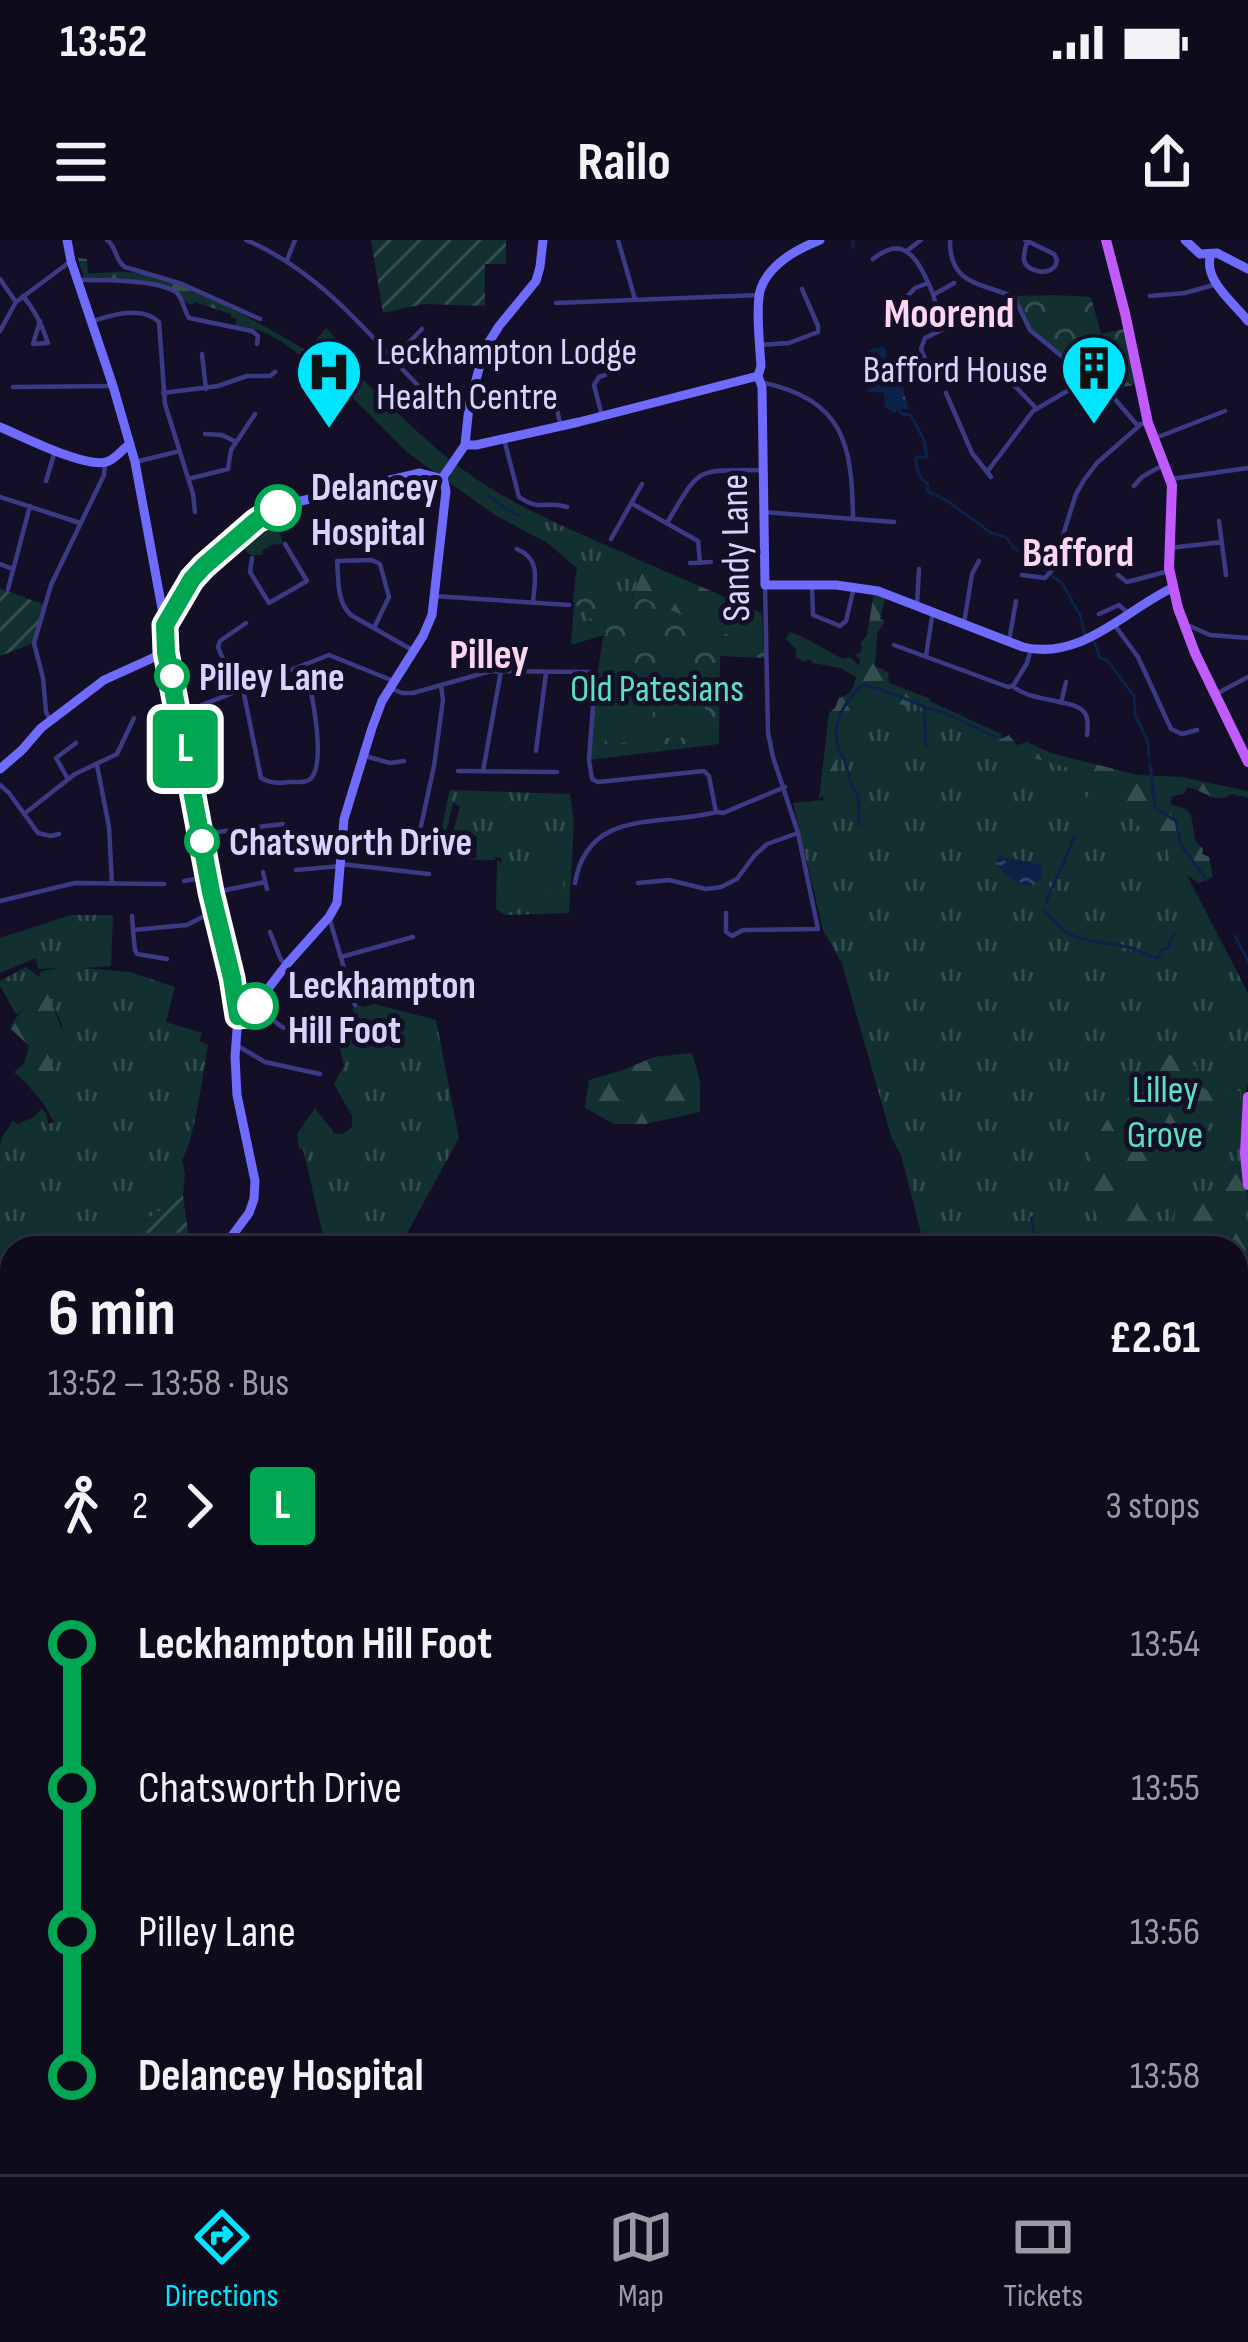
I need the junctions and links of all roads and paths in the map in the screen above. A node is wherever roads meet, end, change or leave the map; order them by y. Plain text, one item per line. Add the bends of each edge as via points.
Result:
1 (67, 240) edge
2 (107, 240) edge
3 (246, 240) edge
4 (295, 240) edge
5 (543, 240) edge
6 (618, 240) edge
7 (820, 240) edge
8 (921, 240) edge
9 (950, 240) edge
10 (1106, 240) edge
11 (1185, 240) edge
12 (1219, 240) edge
13 (1026, 241) edge
14 (887, 244) edge
15 (908, 250) junction
16 (1209, 253) junction
17 (872, 259) dead end
18 (287, 260) junction
19 (71, 261) junction
20 (1248, 269) edge
21 (0, 279) edge
22 (77, 280) junction
23 (928, 283) junction
24 (954, 283) dead end
25 (1217, 284) junction
26 (802, 289) dead end
27 (759, 295) junction
28 (933, 295) junction
29 (23, 296) junction
30 (1150, 296) dead end
31 (635, 299) junction
32 (904, 300) dead end
33 (16, 302) junction
34 (556, 303) dead end
35 (260, 319) dead end
36 (40, 321) dead end
37 (1248, 321) edge
38 (90, 322) junction
39 (976, 324) dead end
40 (422, 329) dead end
41 (941, 329) junction
42 (0, 331) edge
43 (257, 344) dead end
44 (760, 344) junction
45 (204, 359) dead end
46 (393, 359) junction
47 (928, 366) dead end
48 (605, 375) dead end
49 (272, 376) dead end
50 (1006, 378) dead end
51 (1088, 378) junction
52 (759, 379) junction
53 (113, 386) junction
54 (13, 387) dead end
55 (551, 387) dead end
56 (206, 388) junction
57 (946, 393) dead end
58 (164, 394) junction
59 (469, 406) junction
60 (1036, 408) junction
61 (1225, 411) dead end
62 (255, 414) dead end
63 (602, 416) junction
64 (1144, 424) junction
65 (561, 426) junction
66 (0, 427) edge
67 (205, 434) dead end
68 (505, 439) junction
69 (1155, 439) junction
70 (236, 442) junction
71 (130, 444) junction
72 (465, 445) junction
73 (55, 451) junction
74 (178, 452) junction
75 (135, 462) junction
76 (105, 463) junction
77 (1165, 464) junction
78 (1248, 468) edge
79 (762, 470) junction
80 (447, 472) junction
81 (188, 478) junction
82 (1171, 479) junction
83 (46, 481) dead end
84 (642, 484) dead end
85 (1134, 486) dead end
86 (0, 497) edge
87 (632, 502) junction
88 (30, 506) junction
89 (567, 507) dead end
90 (195, 512) dead end
91 (763, 512) junction
92 (853, 519) junction
93 (1220, 521) dead end
94 (895, 522) dead end
95 (667, 523) junction
96 (81, 524) junction
97 (611, 539) dead end
98 (1222, 542) junction
99 (285, 544) dead end
100 (1169, 548) junction
101 (517, 549) dead end
102 (251, 558) dead end
103 (980, 561) dead end
104 (690, 562) dead end
105 (700, 562) junction
106 (711, 562) dead end
107 (0, 564) edge
108 (13, 568) junction
109 (919, 569) dead end
110 (1169, 571) junction
111 (1022, 575) dead end
112 (1118, 575) dead end
113 (1226, 575) dead end
114 (812, 584) junction
115 (765, 585) junction
116 (854, 587) junction
117 (1172, 588) junction
118 (8, 589) dead end
119 (434, 596) junction
120 (1016, 601) dead end
121 (533, 602) junction
122 (569, 604) dead end
123 (917, 605) junction
124 (933, 611) junction
125 (1127, 612) junction
126 (1099, 614) dead end
127 (166, 620) junction
128 (246, 623) dead end
129 (964, 623) junction
130 (1112, 623) junction
131 (1183, 624) junction
132 (374, 628) junction
133 (1248, 638) edge
134 (1009, 641) junction
135 (895, 645) dead end
136 (1031, 649) junction
137 (414, 651) junction
138 (166, 652) junction
139 (926, 656) junction
140 (304, 664) junction
141 (501, 671) junction
142 (547, 671) junction
143 (1248, 677) edge
144 (1066, 682) dead end
145 (392, 685) junction
146 (441, 685) junction
147 (1013, 686) junction
148 (239, 691) junction
149 (1216, 694) junction
150 (1061, 703) junction
151 (179, 714) junction
152 (134, 718) dead end
153 (50, 720) junction
154 (1197, 730) dead end
155 (1088, 735) dead end
156 (76, 743) dead end
157 (536, 751) dead end
158 (365, 756) junction
159 (404, 761) dead end
160 (1248, 762) edge
161 (97, 764) junction
162 (0, 769) edge
163 (458, 771) dead end
164 (483, 771) junction
165 (557, 772) dead end
166 (68, 779) junction
167 (0, 785) edge
168 (785, 788) junction
169 (716, 812) junction
170 (24, 814) junction
171 (284, 824) dead end
172 (421, 826) dead end
173 (58, 833) dead end
174 (798, 833) junction
175 (201, 834) junction
176 (340, 865) junction
177 (296, 870) dead end
178 (263, 872) dead end
179 (429, 874) dead end
180 (208, 877) junction
181 (184, 881) dead end
182 (575, 883) dead end
183 (638, 883) dead end
184 (112, 884) junction
185 (164, 884) dead end
186 (211, 892) junction
187 (0, 901) edge
188 (215, 910) junction
189 (726, 913) dead end
190 (132, 916) dead end
191 (329, 917) junction
192 (133, 930) junction
193 (270, 932) dead end
194 (413, 938) dead end
195 (341, 957) junction
196 (167, 959) dead end
197 (287, 964) junction
198 (355, 1005) dead end
199 (247, 1012) junction
200 (324, 1040) dead end
201 (236, 1041) junction
202 (320, 1074) dead end
203 (1248, 1096) edge
204 (1248, 1185) edge
205 (232, 1236) edge

1 - 19 street
2 - 35 street via 125,267
3 - 18 street
4 - 18 street
5 - 59 street via 536,281 484,350
6 - 31 street
7 - 27 street via 783,260
8 - 15 street
9 - 51 street via 962,276 1014,297 1030,330
10 - 64 main road
11 - 16 street
12 - 16 street
13 - 13 street via 1054,254 1055,267 1028,267
14 - 15 street
14 - 17 street
15 - 23 street
16 - 20 street
16 - 25 street
18 - 46 street
19 - 22 street
19 - 29 street
21 - 33 street
22 - 38 street
22 - 43 street via 174,291 188,317 252,331
23 - 28 street
23 - 32 street
24 - 28 street
25 - 30 street
25 - 37 street
26 - 44 street via 818,332
27 - 31 street
27 - 44 street, Sandy Lane
28 - 41 street
29 - 33 street
29 - 36 street
31 - 34 street
33 - 42 street
38 - 53 street
38 - 58 street via 155,317
39 - 41 street
40 - 46 street
41 - 47 street via 922,343
44 - 52 street, Sandy Lane
45 - 56 street
46 - 59 street via 431,399
48 - 63 street via 594,385
49 - 56 street
50 - 60 street
51 - 60 street
51 - 64 street
52 - 63 street
52 - 79 street, Sandy Lane
52 - 92 street via 806,397 837,428 851,463
53 - 54 street
53 - 71 street
55 - 65 street
56 - 58 street
57 - 60 street via 989,474
58 - 74 street
59 - 72 street
61 - 69 street
62 - 70 street
63 - 65 street
64 - 69 main road
64 - 111 street via 1084,480 1056,567 1045,578
65 - 68 street
66 - 73 street
67 - 70 street
68 - 72 street
68 - 89 street via 519,497
69 - 77 main road
70 - 81 street via 230,470
71 - 75 street
71 - 76 street
72 - 80 street
73 - 76 street
73 - 83 street
74 - 75 street
74 - 81 street
75 - 127 street
76 - 96 street
77 - 82 main road
77 - 85 street
78 - 82 street
79 - 91 street, Sandy Lane
79 - 95 street via 700,473
80 - 119 street
80 - 127 street via 273,510 204,566
81 - 90 street
82 - 100 main road
84 - 87 street
86 - 88 street
87 - 95 street
87 - 97 street
88 - 96 street
88 - 108 street
91 - 92 street
91 - 115 street, Sandy Lane
92 - 94 street
93 - 98 street
95 - 105 street via 698,541
96 - 153 street via 34,644
98 - 100 street
98 - 113 street
99 - 102 street via 307,581 269,603 249,570
100 - 110 main road
101 - 121 street via 535,564
103 - 129 street
104 - 105 street
105 - 106 street
107 - 108 street
108 - 118 street
109 - 123 street
110 - 112 street via 1127,582
110 - 117 main road
114 - 115 street
114 - 116 street
114 - 116 street via 812,614 838,626
115 - 168 street, Sandy Lane via 768,733
116 - 123 street
117 - 125 street
117 - 131 main road
119 - 121 street
119 - 137 street
120 - 134 street
121 - 122 street
123 - 124 street
124 - 129 street
124 - 139 street
125 - 126 street via 1119,605
125 - 130 street
127 - 138 street
128 - 148 street via 218,644
129 - 134 street
130 - 136 street via 1058,650
130 - 154 street via 1138,657 1171,728
131 - 133 street
131 - 149 main road
132 - 132 street via 341,603 338,561 380,564 389,598
132 - 137 street
134 - 136 street
135 - 139 street
136 - 147 street
137 - 145 street
138 - 151 street
138 - 153 street via 112,674
139 - 147 street
140 - 145 street via 334,655
140 - 148 street
140 - 148 street via 317,763 308,781 261,778
141 - 142 street
141 - 146 street
141 - 164 street
142 - 157 street
142 - 169 street via 595,678 592,779 704,771
143 - 149 street
144 - 150 street
145 - 146 street via 406,693
145 - 158 street
146 - 172 street
147 - 150 street
148 - 151 street
149 - 160 main road
150 - 155 street via 1085,713
151 - 175 street
152 - 161 street via 117,754
153 - 162 street
156 - 166 street via 56,758
158 - 159 street
158 - 176 street via 346,812
161 - 166 street
161 - 184 street
163 - 164 street
164 - 165 street
166 - 170 street
167 - 170 street
168 - 169 street
168 - 174 street, Sandy Lane
169 - 182 street via 610,830 580,859
170 - 173 street via 38,833
171 - 175 street
174 - 183 street via 764,847 722,887
174 - 189 street, Sandy Lane via 818,929 730,935
175 - 180 street
176 - 177 street
176 - 179 street
176 - 191 street
178 - 186 street via 266,885
180 - 181 street
180 - 186 street
184 - 185 street
184 - 187 street via 75,883
186 - 188 street
188 - 192 street via 187,926
188 - 199 street
190 - 192 street
191 - 195 street
191 - 197 street
192 - 196 street via 135,950
193 - 197 street
194 - 195 street
195 - 198 street
197 - 199 street
199 - 200 street
199 - 201 street
201 - 202 street via 265,1062
201 - 205 street via 255,1193
203 - 204 main road

